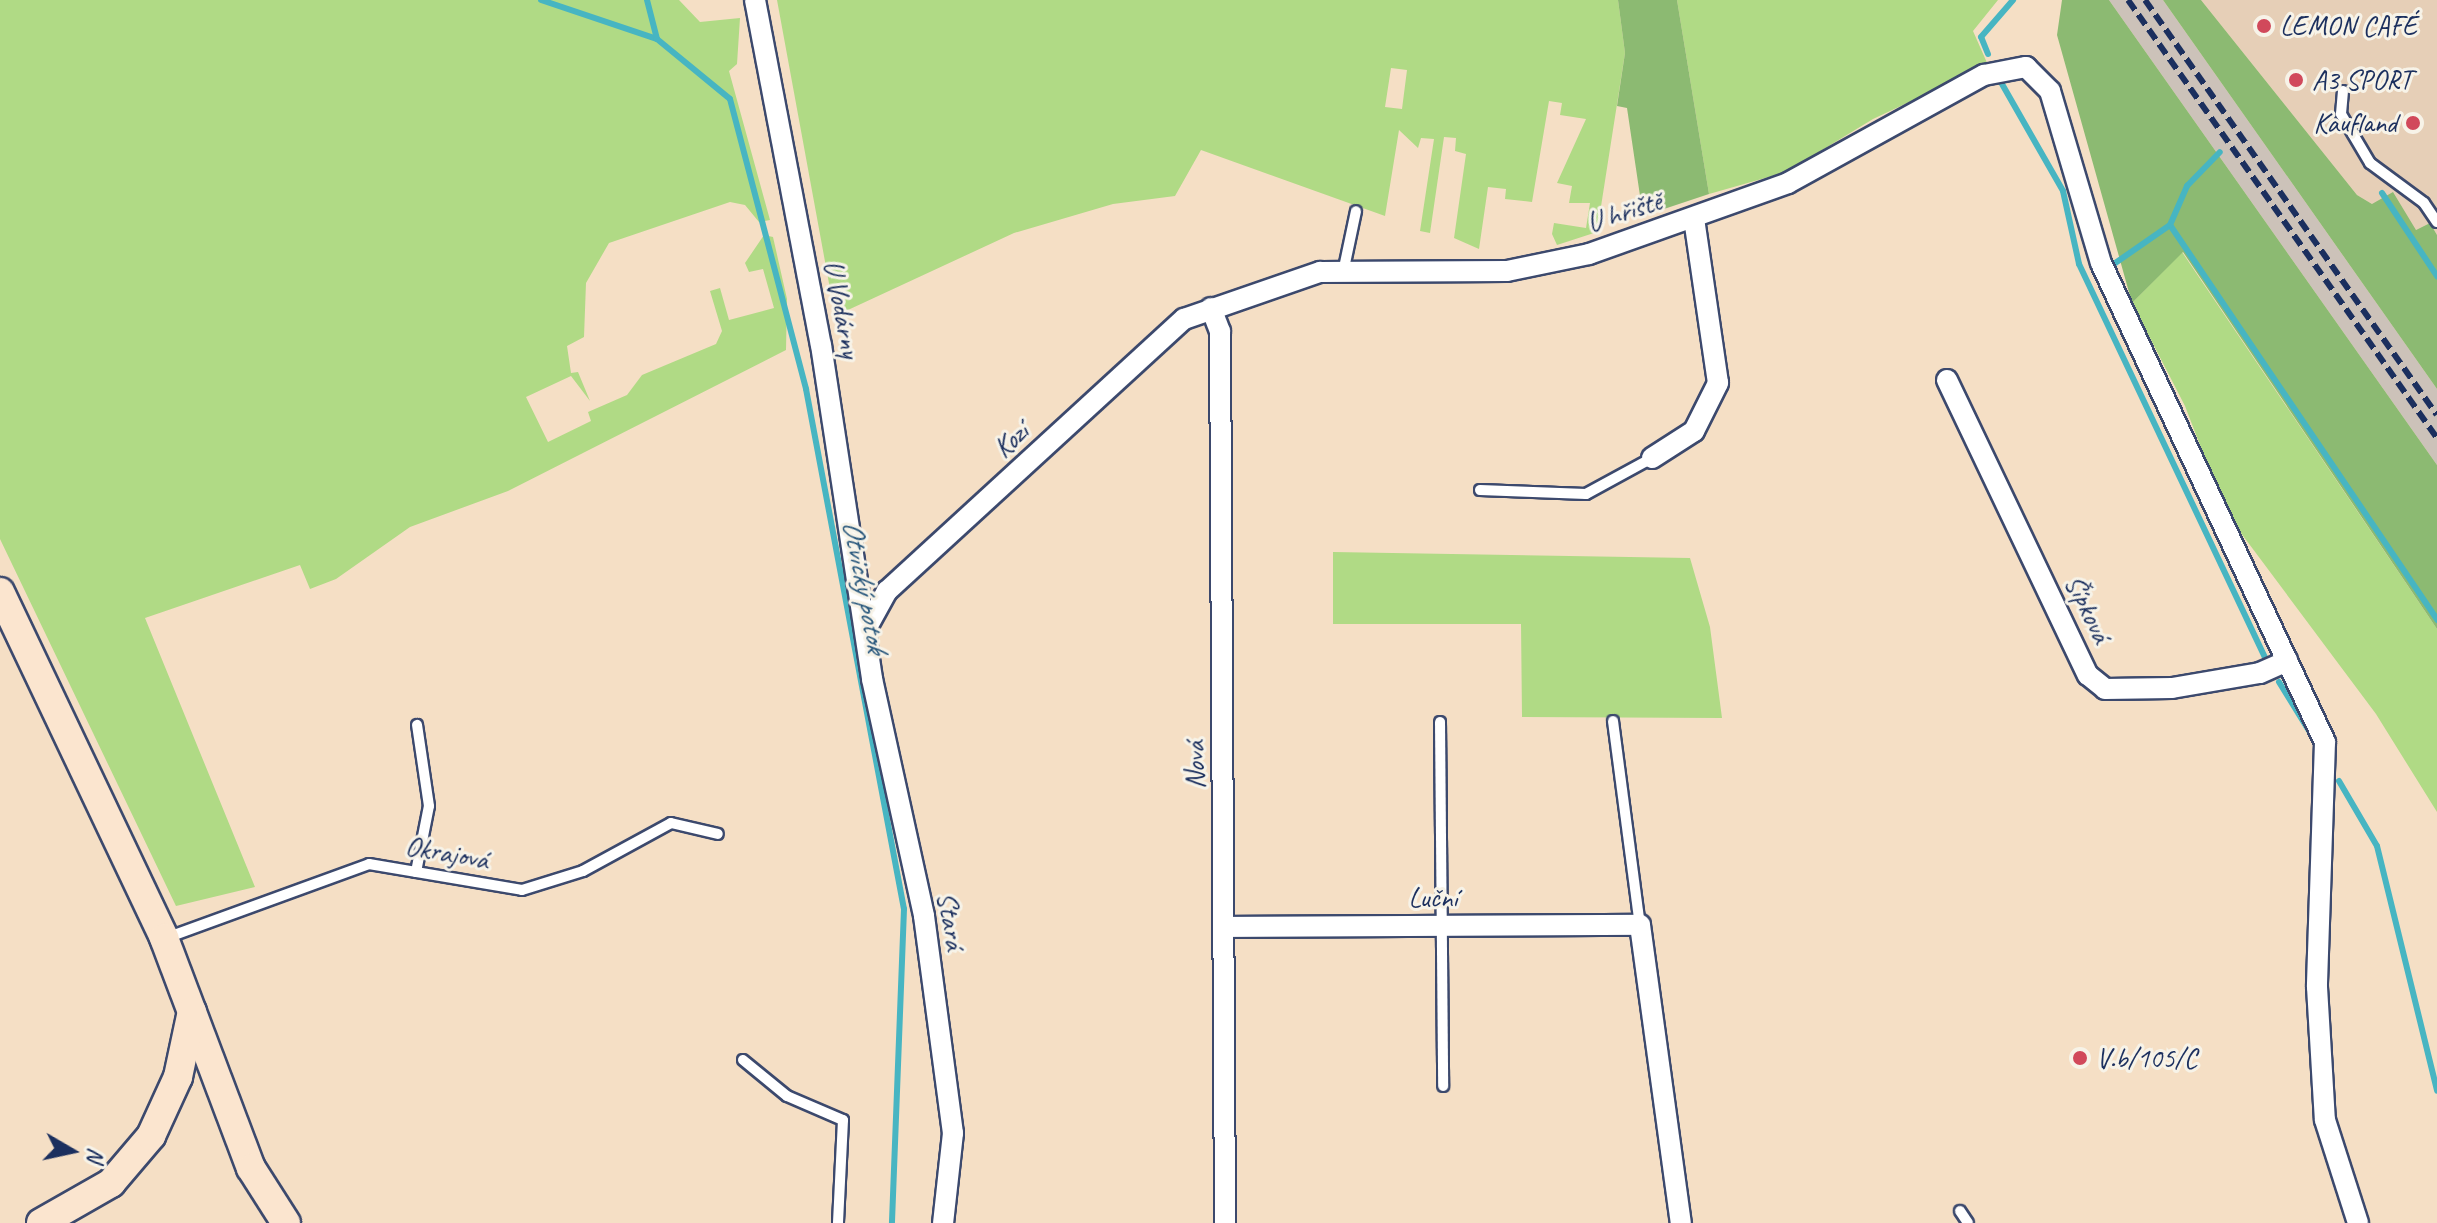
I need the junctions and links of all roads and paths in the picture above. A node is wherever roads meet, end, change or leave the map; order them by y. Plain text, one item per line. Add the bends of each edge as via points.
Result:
1 (755, 0) edge
2 (2343, 91) dead end
3 (1356, 211) dead end
4 (1694, 218) junction
5 (2437, 222) edge
6 (1344, 268) junction
7 (1211, 308) junction
8 (1947, 380) dead end
9 (1652, 458) joint
10 (1480, 490) dead end
11 (0, 592) edge
12 (865, 631) junction
13 (2287, 661) junction
14 (1613, 721) dead end
15 (1440, 722) dead end
16 (417, 725) dead end
17 (718, 834) dead end
18 (416, 872) junction
19 (1640, 925) junction
20 (1441, 926) junction
21 (1225, 927) junction
22 (164, 938) junction
23 (192, 1010) junction
24 (743, 1060) dead end
25 (1443, 1086) dead end
26 (1960, 1211) dead end
27 (41, 1223) edge
28 (286, 1223) edge
29 (838, 1223) edge
30 (943, 1223) edge
31 (1225, 1223) edge
32 (1681, 1223) edge
33 (1968, 1223) edge
34 (2358, 1223) edge

1 - 12 street, U Vodárny via 821,345
2 - 5 lane via 2341,114 2370,163 2424,203
3 - 6 lane
4 - 6 street, U hřiště via 1589,254 1507,271
4 - 9 street via 1718,383 1694,431
4 - 13 street, U hřiště via 1788,183 1984,75 2026,67 2050,91 2101,263
6 - 7 street, U hřiště
7 - 12 street, Kozí via 1184,319 887,591
7 - 21 street, Nová via 1220,331
8 - 13 street, Šípková via 2088,675 2105,689 2172,688 2260,673
9 - 10 lane via 1586,494
11 - 22 main road
12 - 30 street, Stará via 924,916 949,1102
13 - 34 street via 2325,742 2317,987 2325,1120
14 - 19 lane
15 - 20 lane
16 - 18 lane via 429,806
17 - 18 lane, Okrajová via 671,823 583,871 522,890
18 - 22 lane, Okrajová via 369,864
19 - 20 street, Luční
19 - 32 street
20 - 21 street, Luční
20 - 25 lane
21 - 31 street, Nová
22 - 23 main road
23 - 27 main road via 178,1077 151,1136 111,1183
23 - 28 main road via 251,1168
24 - 29 lane via 787,1096 843,1120
26 - 33 lane

